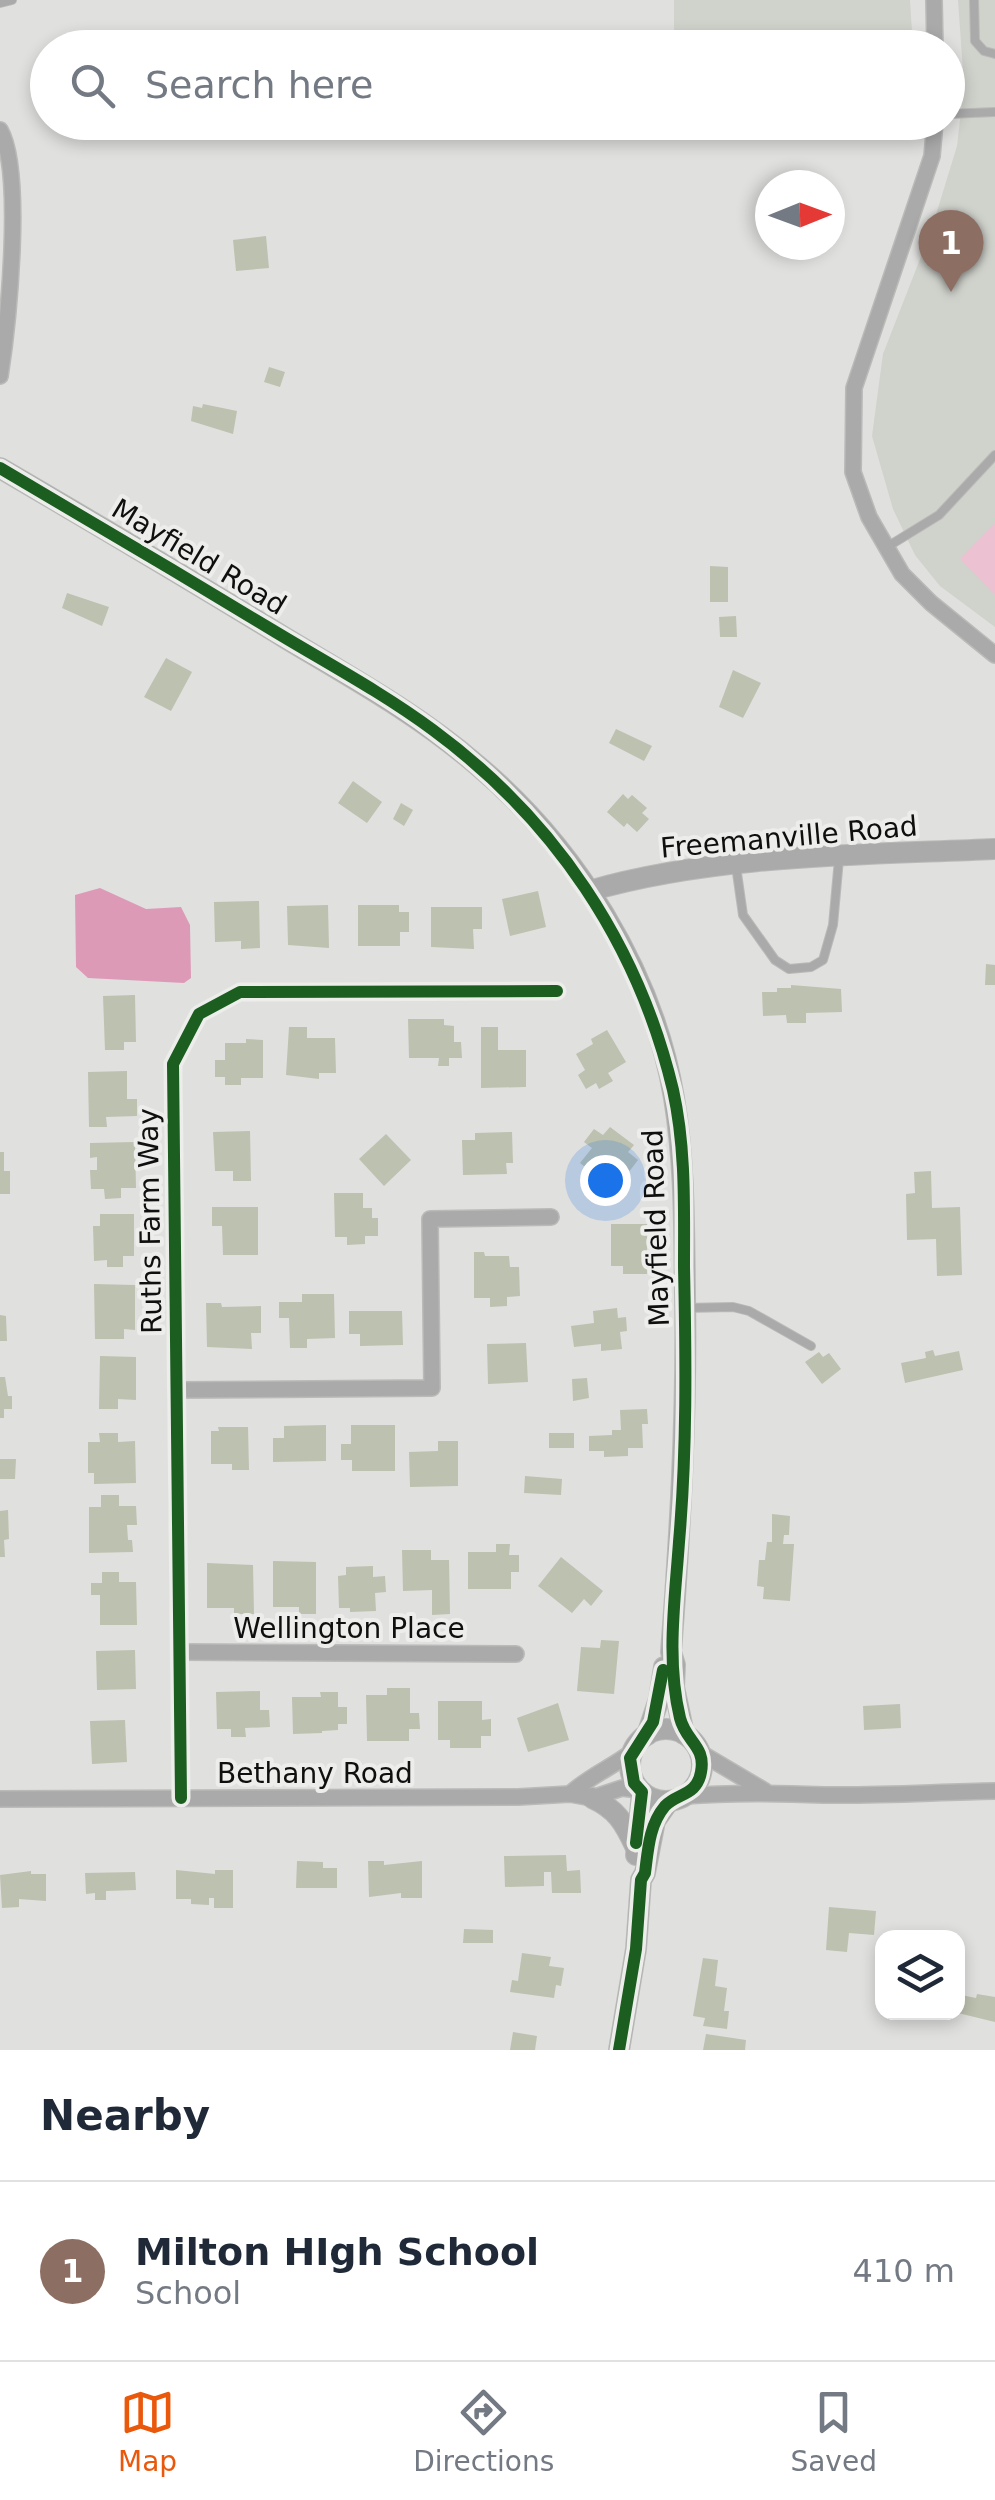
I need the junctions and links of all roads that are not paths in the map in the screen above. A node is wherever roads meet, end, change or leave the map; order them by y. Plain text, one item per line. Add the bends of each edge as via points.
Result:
1 (12, 0) edge
2 (934, 0) edge
3 (974, 0) edge
4 (0, 3) edge
5 (935, 30) edge
6 (995, 54) edge
7 (995, 112) edge
8 (965, 113) edge
9 (0, 130) edge
10 (933, 140) edge
11 (0, 376) edge
12 (995, 455) edge
13 (0, 468) edge
14 (887, 547) junction
15 (995, 655) edge
16 (995, 849) edge
17 (840, 856) junction
18 (736, 866) junction
19 (589, 891) junction
20 (558, 991) dead end
21 (551, 1217) dead end
22 (685, 1308) junction
23 (811, 1346) dead end
24 (177, 1390) junction
25 (181, 1652) junction
26 (671, 1652) junction
27 (516, 1654) dead end
28 (648, 1734) junction
29 (684, 1734) junction
30 (633, 1751) junction
31 (699, 1752) junction
32 (641, 1791) junction
33 (765, 1791) junction
34 (995, 1791) edge
35 (570, 1794) junction
36 (181, 1798) junction
37 (592, 1798) junction
38 (677, 1798) junction
39 (0, 1799) edge
40 (636, 1847) junction
41 (640, 1880) junction
42 (619, 2050) edge

1 - 4 lane
2 - 5 street
3 - 6 lane via 975,42
7 - 8 lane
9 - 11 street via 12,184
10 - 14 street via 854,388 853,472
12 - 14 lane via 934,520
13 - 19 street, Mayfield Road via 431,728 519,804
14 - 15 street via 902,574
16 - 17 street, Freemanville Road
17 - 18 street, Freemanville Road
17 - 18 lane via 828,948 824,960 811,967 789,968 765,949 743,915
18 - 19 street, Freemanville Road
19 - 22 street, Mayfield Road via 626,953 674,1094 683,1162
20 - 24 street, Ruths Farm Way via 240,992 199,1014 173,1064
21 - 24 street via 430,1219 432,1388
22 - 23 lane via 734,1307
22 - 26 street, Mayfield Road via 683,1499
24 - 25 street, Ruths Farm Way
25 - 27 street, Wellington Place
25 - 36 street, Ruths Farm Way
26 - 28 street, Mayfield Road
26 - 29 street, Mayfield Road
28 - 29 street
28 - 30 street
29 - 31 street
30 - 32 street via 630,1770
30 - 35 street, Bethany Road
31 - 33 street
31 - 38 street via 700,1779
32 - 37 street, Bethany Road via 622,1788
32 - 38 street via 653,1799
32 - 40 street
33 - 34 street
33 - 38 street
35 - 36 street, Bethany Road
35 - 37 street, Bethany Road
36 - 39 street, Bethany Road
37 - 40 street via 623,1820
38 - 41 street via 655,1821
40 - 41 street
41 - 42 street

